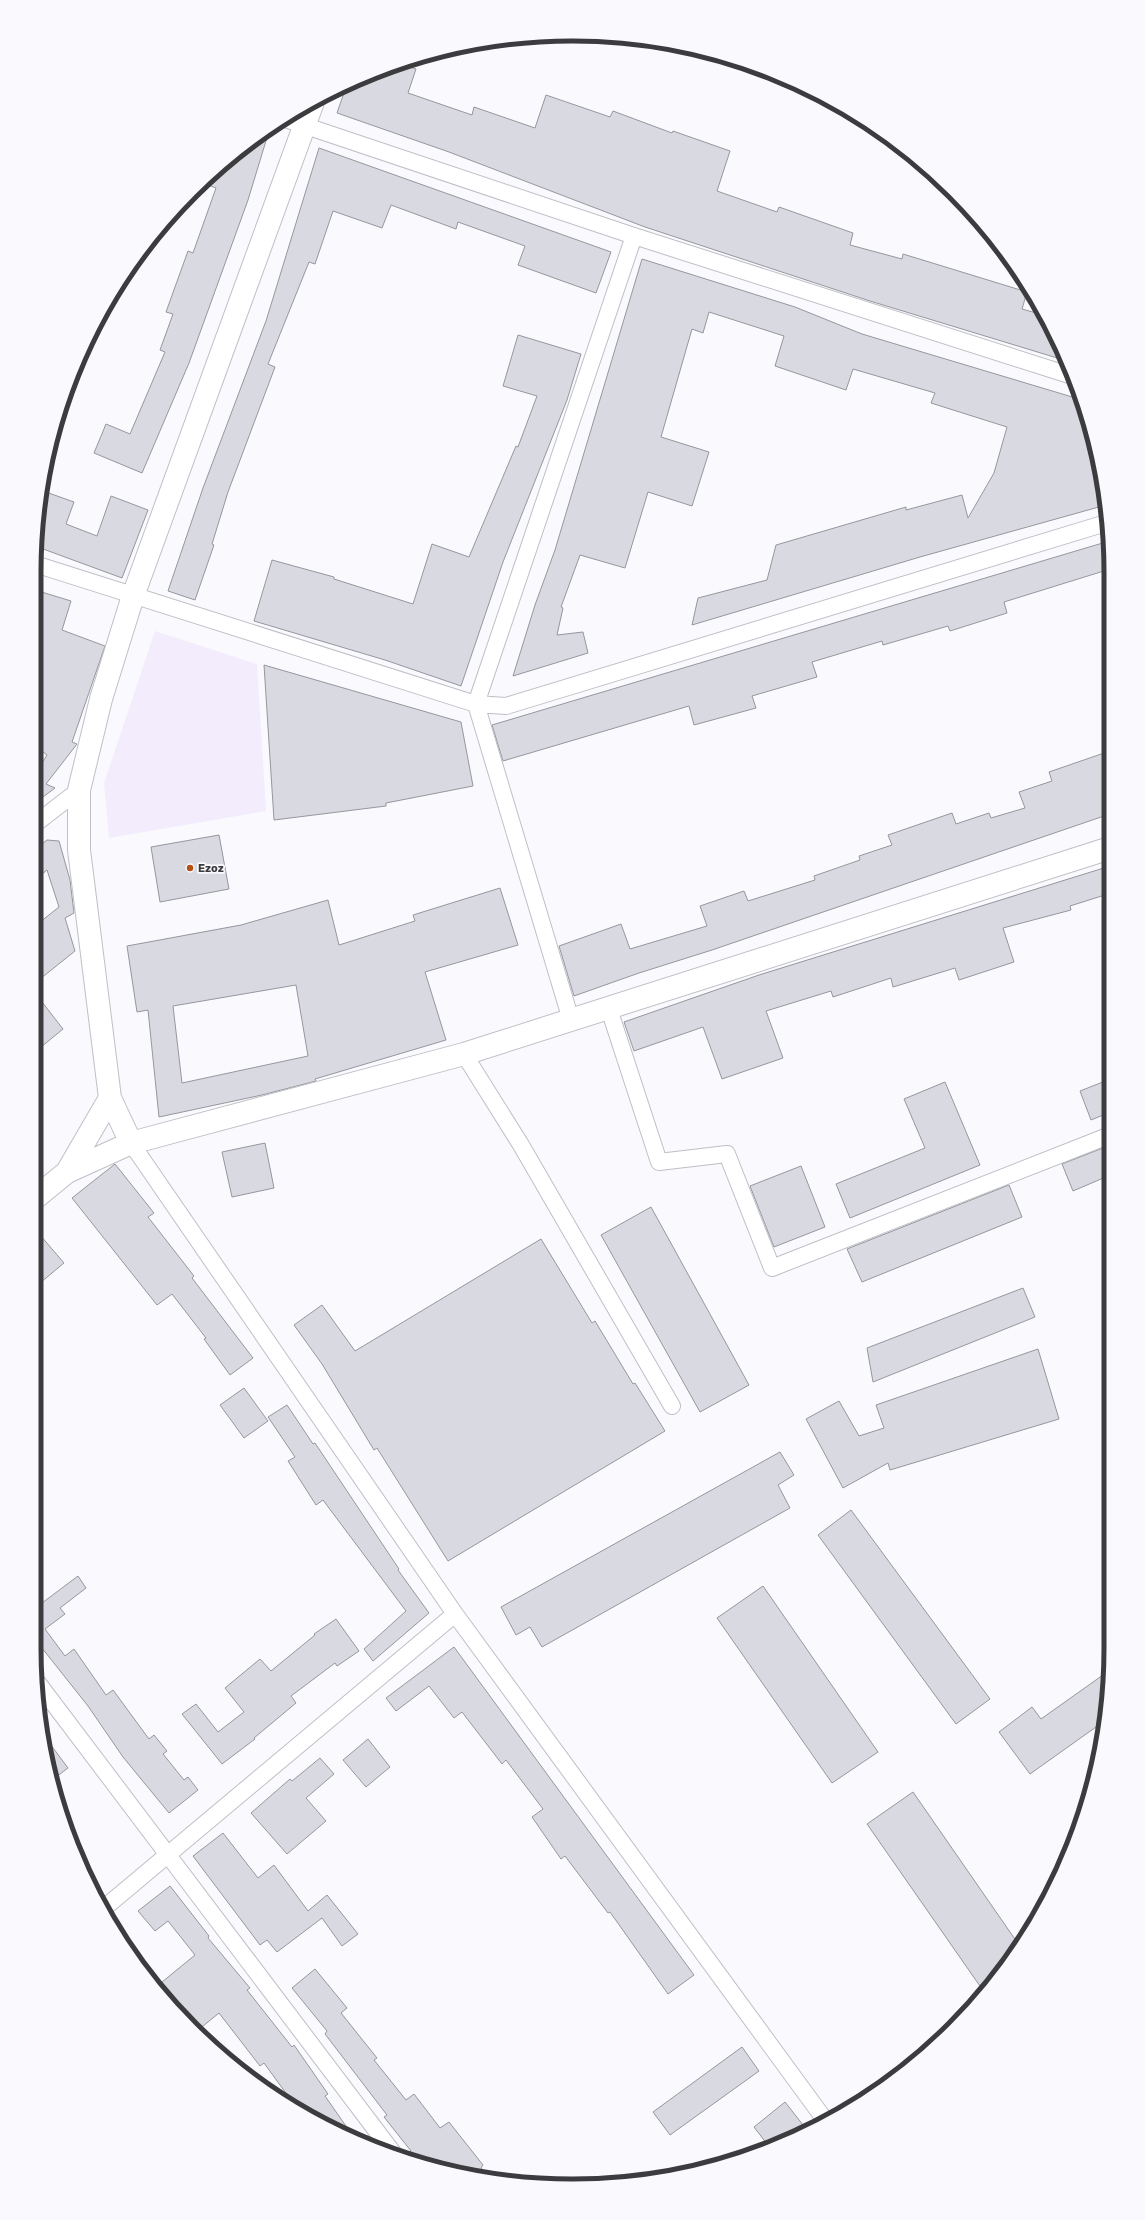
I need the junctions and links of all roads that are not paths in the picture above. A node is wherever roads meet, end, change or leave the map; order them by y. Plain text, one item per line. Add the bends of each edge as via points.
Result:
1 (295, 122) edge
2 (634, 236) junction
3 (1066, 374) edge
4 (1101, 524) edge
5 (41, 566) edge
6 (133, 596) junction
7 (476, 704) junction
8 (79, 790) junction
9 (41, 819) edge
10 (1104, 851) edge
11 (609, 1009) junction
12 (571, 1020) junction
13 (464, 1054) junction
14 (110, 1098) junction
15 (1104, 1138) edge
16 (131, 1143) junction
17 (67, 1172) junction
18 (41, 1193) edge
19 (672, 1406) dead end
20 (455, 1614) junction
21 (43, 1689) edge
22 (166, 1854) junction
23 (108, 1905) edge
24 (822, 2116) edge
25 (388, 2146) edge

1 - 2 street
1 - 6 main road
2 - 3 street
2 - 7 street
4 - 7 street via 506,706
5 - 6 street
6 - 7 street
6 - 8 main road via 100,698
7 - 12 street
8 - 9 street
8 - 14 main road via 79,850
10 - 11 main road
11 - 12 main road
11 - 15 street via 659,1162 727,1154 772,1268
12 - 13 main road
13 - 16 main road
13 - 19 street via 521,1145
14 - 16 main road
14 - 17 main road
16 - 17 main road
16 - 20 street
17 - 18 main road
20 - 22 street
20 - 24 street
21 - 22 street
22 - 23 street
22 - 25 street

